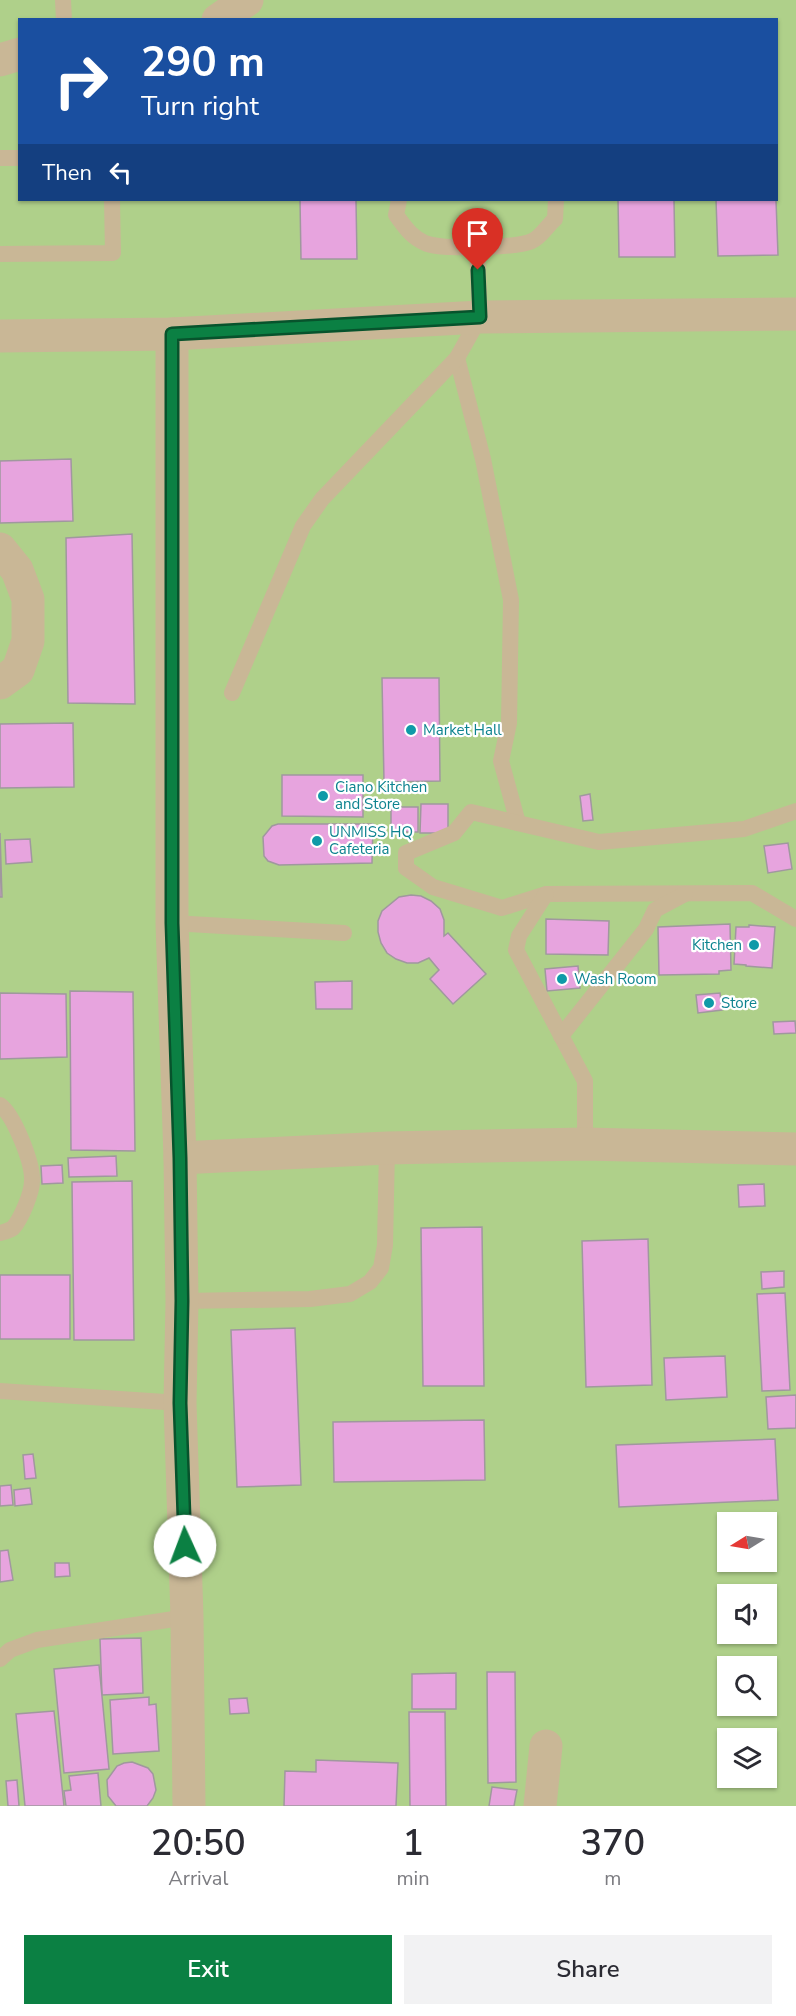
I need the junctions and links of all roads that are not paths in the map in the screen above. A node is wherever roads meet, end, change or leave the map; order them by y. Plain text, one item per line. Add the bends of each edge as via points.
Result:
1 (63, 0) edge
2 (247, 0) edge
3 (64, 18) edge
4 (221, 18) edge
5 (18, 55) edge
6 (0, 60) edge
7 (0, 158) edge
8 (18, 158) edge
9 (112, 201) edge
10 (399, 201) edge
11 (556, 201) edge
12 (477, 247) junction
13 (0, 254) edge
14 (796, 314) edge
15 (480, 317) junction
16 (172, 334) junction
17 (0, 336) edge
18 (457, 358) junction
19 (0, 549) edge
20 (0, 683) edge
21 (232, 693) dead end
22 (796, 811) edge
23 (518, 823) junction
24 (687, 893) junction
25 (546, 894) junction
26 (796, 919) edge
27 (172, 923) junction
28 (344, 933) dead end
29 (561, 1036) junction
30 (0, 1105) edge
31 (585, 1144) junction
32 (387, 1148) junction
33 (796, 1149) edge
34 (180, 1158) junction
35 (0, 1233) edge
36 (182, 1301) junction
37 (0, 1391) edge
38 (180, 1403) junction
39 (187, 1617) junction
40 (0, 1659) edge
41 (546, 1746) dead end
42 (189, 1806) edge
43 (540, 1806) edge

1 - 3 lane
2 - 4 street
5 - 6 street
7 - 8 lane
9 - 13 lane via 113,253
10 - 12 lane via 396,214 409,234 428,245
11 - 12 lane via 555,219 533,241
12 - 15 lane
14 - 15 street
15 - 16 street
15 - 18 lane
16 - 17 street
16 - 27 street
18 - 21 lane via 329,491 303,526
18 - 23 lane via 483,459 511,600 509,723 501,761
19 - 20 street via 17,570 28,598 28,641 18,670
22 - 23 lane via 744,829 599,842
23 - 25 lane via 471,812 454,833 406,853 406,868 433,887 502,908
24 - 25 lane
24 - 26 lane via 752,892
24 - 29 lane via 656,910 646,929
25 - 29 lane via 519,936 516,950
27 - 28 lane
27 - 34 street
29 - 31 lane via 585,1081
30 - 35 lane via 7,1110 23,1141 32,1180 24,1210 12,1229
31 - 32 street
31 - 33 street
32 - 34 street
32 - 36 lane via 385,1245 381,1269 370,1282 350,1294 310,1299
34 - 36 street
36 - 38 street
37 - 38 lane
38 - 39 street
39 - 40 lane via 37,1640 10,1650
39 - 42 street
41 - 43 street

